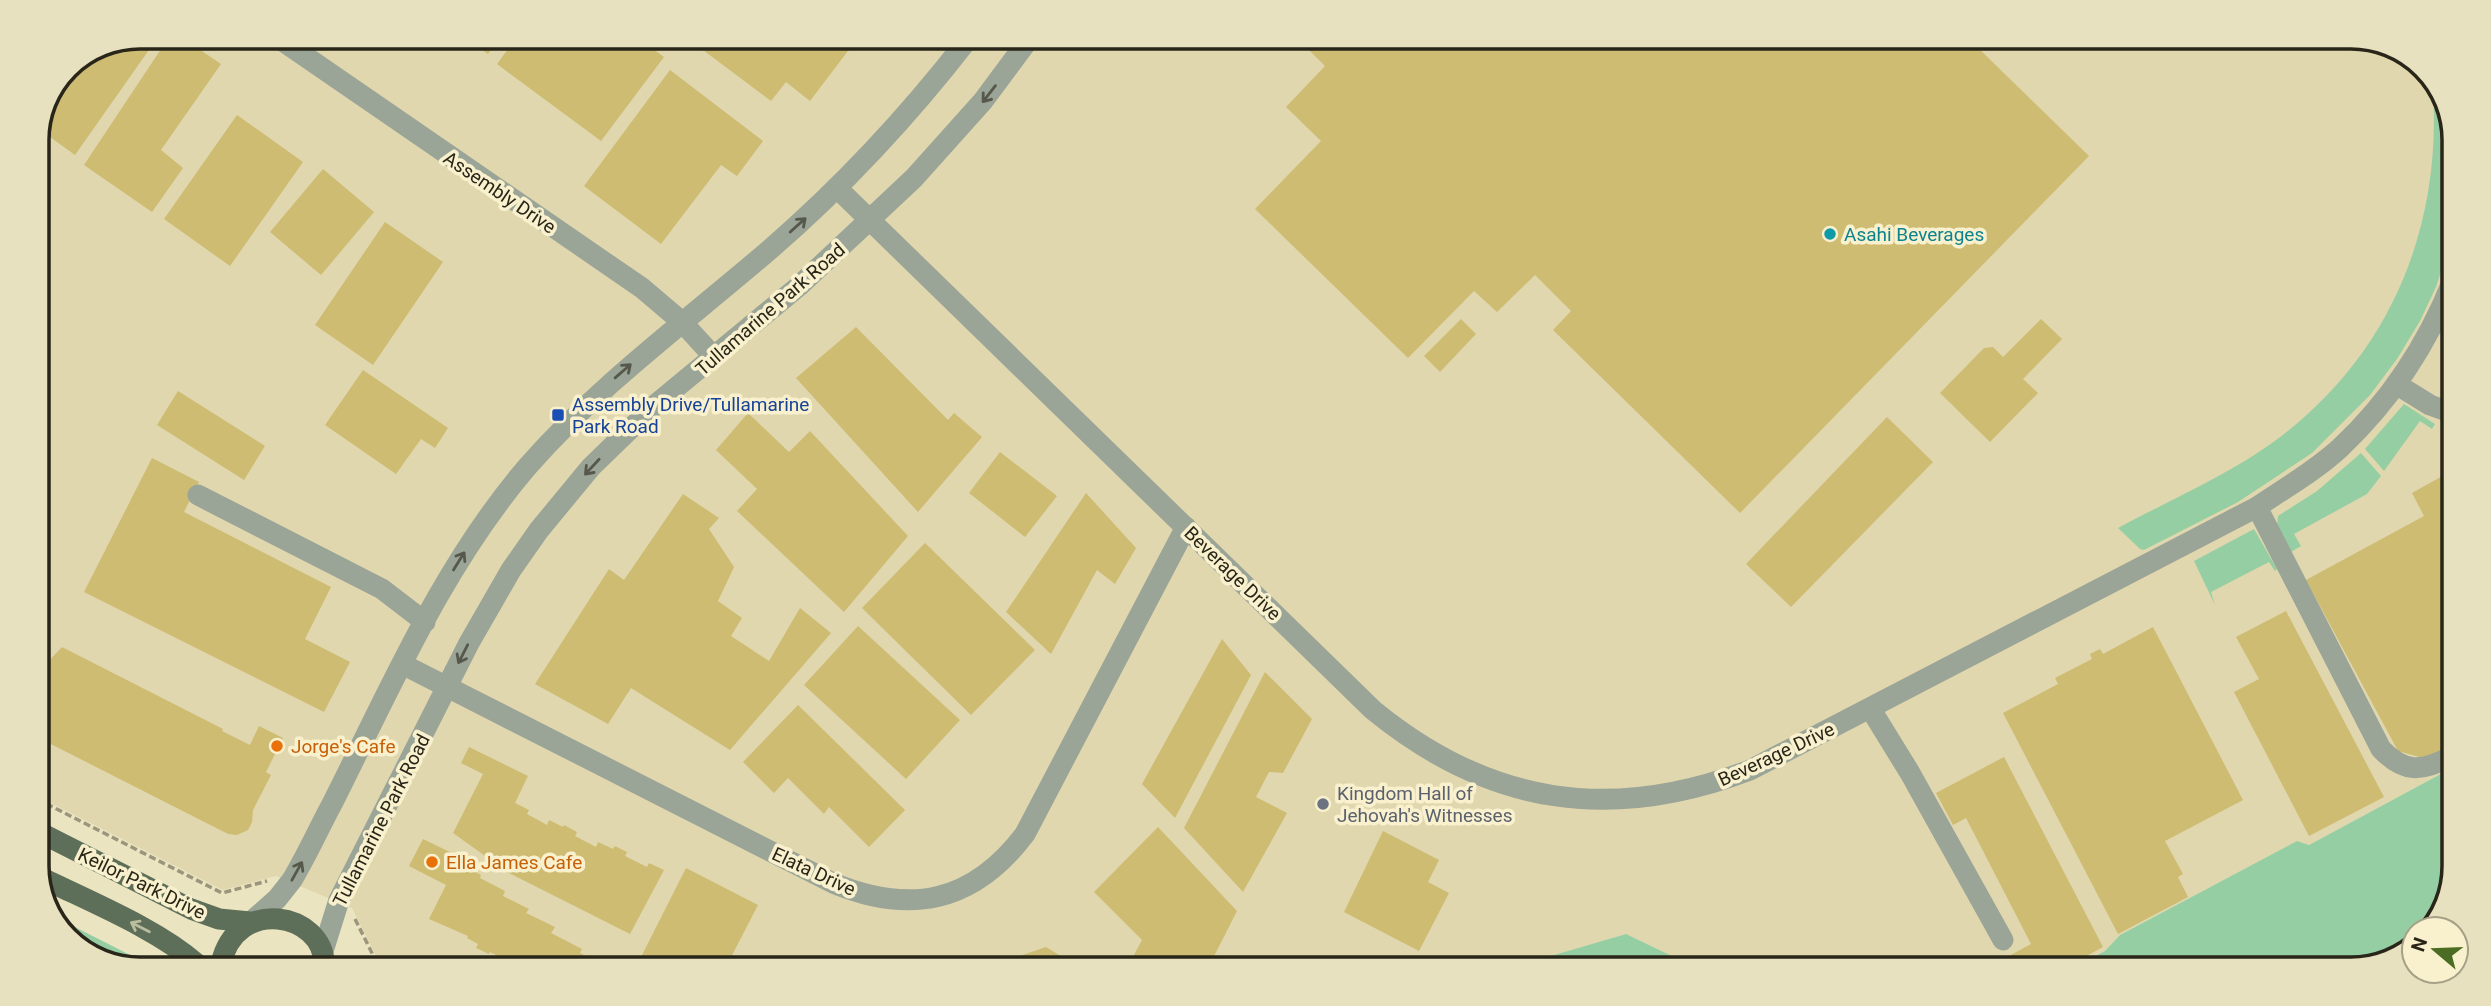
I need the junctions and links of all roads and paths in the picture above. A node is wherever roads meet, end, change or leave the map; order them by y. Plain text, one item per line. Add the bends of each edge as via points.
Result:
1 (294, 49) edge
2 (960, 49) edge
3 (1022, 49) edge
4 (837, 188) junction
5 (871, 221) junction
6 (2442, 303) edge
7 (682, 322) junction
8 (715, 357) junction
9 (2396, 384) junction
10 (2442, 409) edge
11 (198, 495) dead end
12 (2257, 506) junction
13 (1186, 527) junction
14 (425, 622) junction
15 (402, 664) junction
16 (447, 686) junction
17 (1870, 708) junction
18 (2442, 761) edge
19 (49, 805) edge
20 (49, 837) edge
21 (292, 880) junction
22 (51, 882) edge
23 (339, 900) junction
24 (251, 921) junction
25 (2003, 940) dead end
26 (188, 957) edge
27 (224, 957) edge
28 (325, 957) edge
29 (326, 957) edge
30 (374, 957) edge

1 - 7 street, Assembly Drive via 642,288
2 - 4 street via 908,114
3 -> 5 street, Tullamarine Park Road via 949,141
4 - 5 street, Beverage Drive
7 -> 4 street
5 - 8 street, Tullamarine Park Road
5 - 13 street, Beverage Drive
6 - 9 street, Beverage Drive
7 - 8 street, Assembly Drive
14 -> 7 street via 477,533 526,469 586,404
8 -> 16 street, Tullamarine Park Road via 655,405 564,498 511,570
9 - 10 street
9 - 12 street, Beverage Drive via 2339,448
11 - 14 street via 382,589
12 - 17 street, Beverage Drive
12 - 18 street via 2381,749 2391,760 2417,768
13 - 16 street, Elata Drive via 1025,834 980,878 928,898 888,900 833,883
13 - 17 street, Beverage Drive via 1397,730 1452,764 1530,791 1632,800 1712,785 1751,770
14 - 15 street
15 - 16 street, Elata Drive
21 -> 15 street
16 - 23 street, Tullamarine Park Road
17 - 25 street
19 - 21 path via 222,893 280,876
20 - 24 main road, Keilor Park Drive via 191,909 219,919
21 - 24 street
26 -> 22 main road, Keilor Park Drive via 168,942
23 - 29 street, Tullamarine Park Road
23 - 30 path via 351,906
24 - 27 main road via 231,938
24 - 28 main road, Keilor Park Drive via 290,922 308,932

